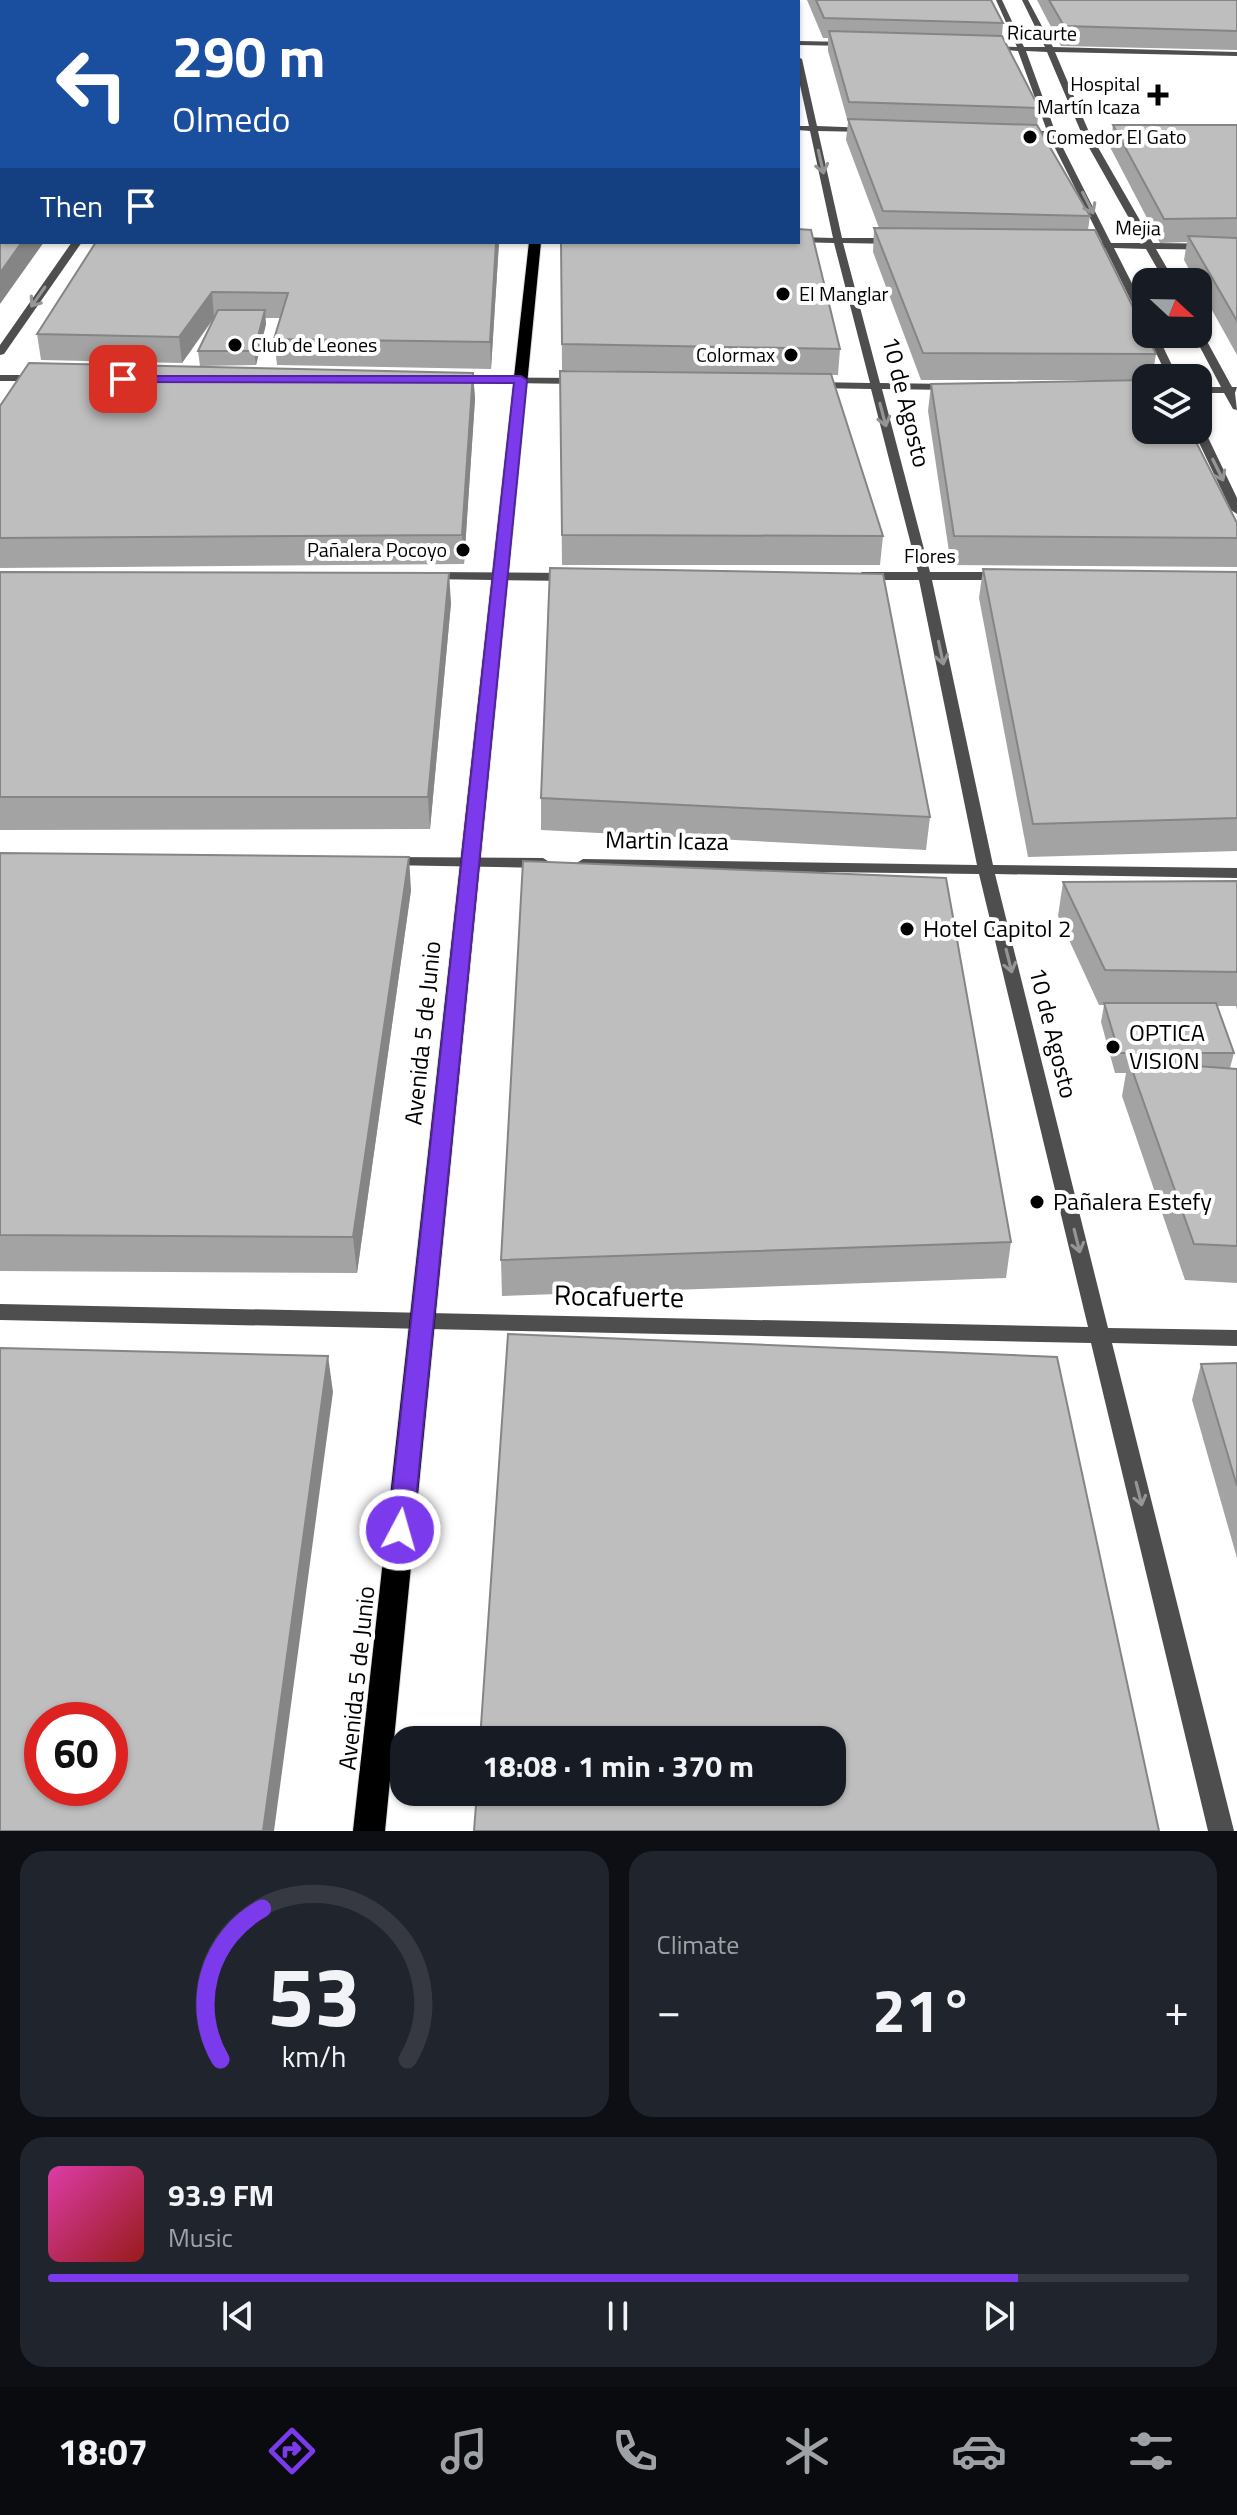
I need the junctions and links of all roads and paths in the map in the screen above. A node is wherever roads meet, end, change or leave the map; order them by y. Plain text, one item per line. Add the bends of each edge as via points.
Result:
1 (999, 0) edge
2 (1025, 0) edge
3 (800, 43) edge
4 (862, 45) edge
5 (974, 47) edge
6 (1021, 48) junction
7 (1050, 49) junction
8 (1237, 54) edge
9 (800, 68) edge
10 (800, 128) edge
11 (813, 128) junction
12 (877, 130) edge
13 (1020, 133) edge
14 (1052, 134) junction
15 (1086, 134) junction
16 (1146, 135) edge
17 (800, 240) edge
18 (838, 240) junction
19 (902, 242) edge
20 (76, 244) edge
21 (535, 244) edge
22 (1078, 245) edge
23 (1110, 245) junction
24 (1150, 246) junction
25 (1237, 247) edge
26 (1162, 268) edge
27 (1132, 291) edge
28 (1206, 348) edge
29 (0, 352) edge
30 (0, 378) edge
31 (48, 378) edge
32 (445, 380) edge
33 (521, 380) junction
34 (598, 381) edge
35 (798, 385) edge
36 (876, 387) junction
37 (955, 387) edge
38 (1232, 390) edge
39 (1237, 407) edge
40 (1205, 444) edge
41 (1237, 510) edge
42 (422, 576) edge
43 (846, 576) edge
44 (925, 576) junction
45 (1018, 576) edge
46 (500, 577) junction
47 (579, 577) edge
48 (375, 862) edge
49 (469, 862) junction
50 (986, 870) junction
51 (1237, 873) edge
52 (0, 1312) edge
53 (422, 1319) junction
54 (1100, 1335) junction
55 (1237, 1338) edge
56 (369, 1831) edge
57 (1221, 1831) edge

1 - 6 street
2 - 7 street
3 - 4 street
5 - 6 street, Ricaurte
6 - 7 street, Ricaurte
6 - 14 street
7 - 8 street, Ricaurte
7 - 15 street
9 - 11 street, 10 de Agosto
10 - 11 street
11 - 12 street
11 -> 18 street, 10 de Agosto
13 - 14 street
14 - 15 street
14 -> 23 street
15 - 16 street
15 - 24 street
17 - 18 street
18 - 19 street
18 - 36 street, 10 de Agosto
20 -> 29 street
21 - 33 main road, Avenida 5 de Junio
22 - 23 street, Mejia
23 - 24 street, Mejia
23 - 27 street
24 - 25 street, Mejia
24 - 26 street
28 - 38 street
30 - 31 street
32 - 33 street
33 - 34 street
33 - 46 main road, Avenida 5 de Junio
35 - 36 street
36 - 37 street
36 -> 44 street, 10 de Agosto
38 - 39 street
40 -> 41 street
42 - 46 street
43 - 44 street, Flores
44 - 45 street, Flores
44 -> 50 street, 10 de Agosto
46 - 47 street
46 - 49 main road, Avenida 5 de Junio
48 - 49 street, Martin Icaza
49 - 50 street, Martin Icaza
49 - 53 main road, Avenida 5 de Junio
50 - 51 street, Martin Icaza
50 -> 54 street, 10 de Agosto
52 - 53 street, Rocafuerte
53 - 54 street, Rocafuerte
53 - 56 main road, Avenida 5 de Junio
54 - 55 street, Rocafuerte
54 -> 57 street, 10 de Agosto

